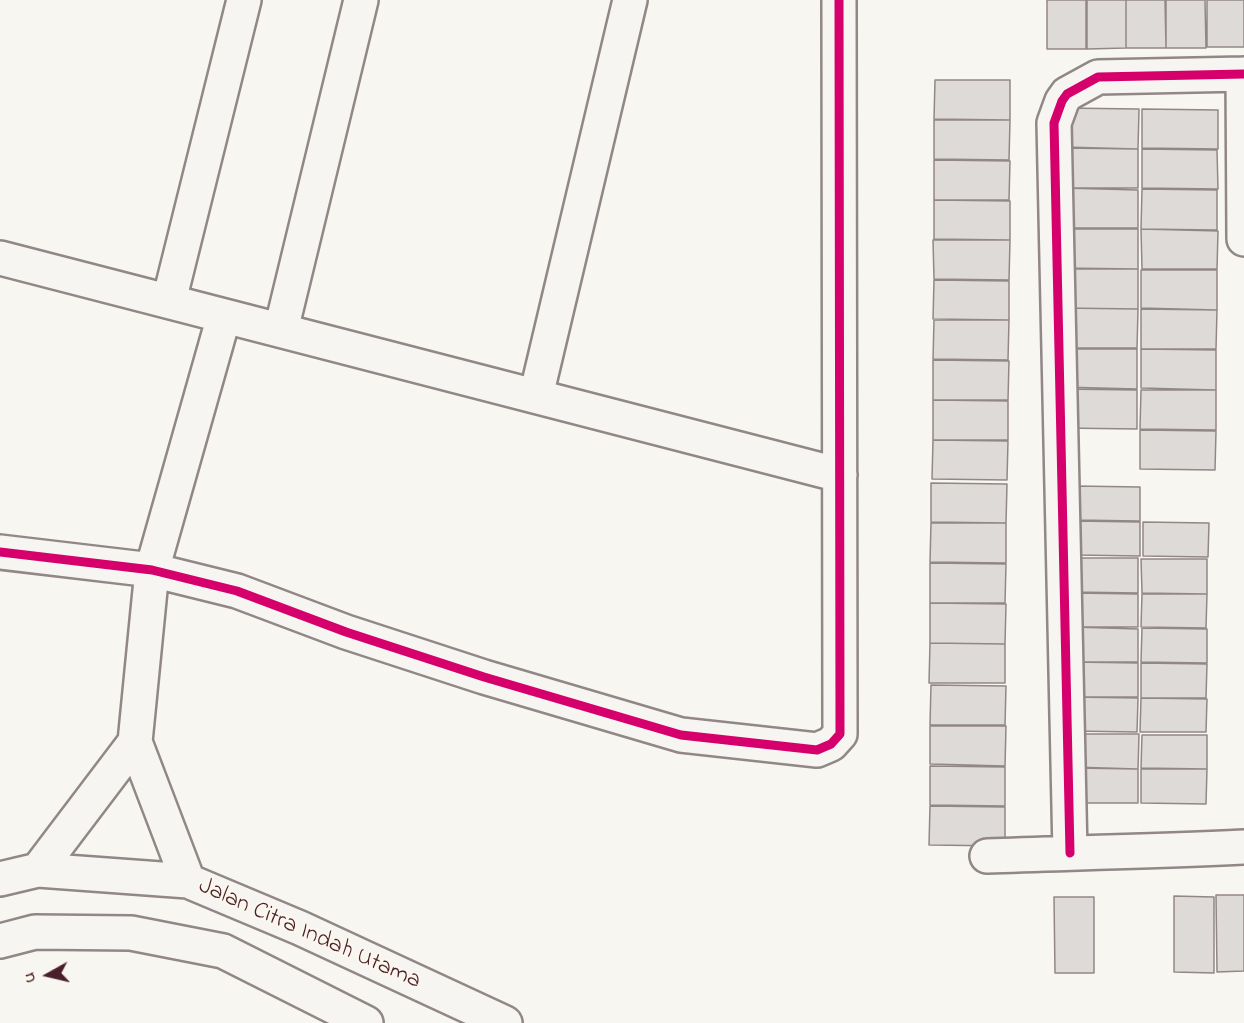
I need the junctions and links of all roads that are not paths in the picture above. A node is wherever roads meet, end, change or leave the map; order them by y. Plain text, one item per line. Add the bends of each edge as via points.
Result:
1 (244, 0) edge
2 (361, 0) edge
3 (630, 0) edge
4 (839, 0) edge
5 (1244, 74) edge
6 (1244, 239) edge
7 (0, 258) edge
8 (169, 301) junction
9 (224, 316) junction
10 (281, 330) junction
11 (536, 396) junction
12 (840, 475) junction
13 (0, 552) edge
14 (152, 570) junction
15 (135, 742) junction
16 (1244, 848) edge
17 (1070, 853) junction
18 (987, 856) dead end
19 (38, 870) junction
20 (0, 879) edge
21 (188, 881) junction
22 (0, 940) edge
23 (366, 1023) edge
24 (505, 1023) edge

1 - 8 street
2 - 10 street
3 - 11 street
4 - 12 street
5 - 6 street
5 - 17 street via 1098,77 1067,94 1054,123
7 - 8 street
8 - 9 street
9 - 10 street
9 - 14 street
10 - 11 street
11 - 12 street
12 - 14 street via 840,734 818,750 681,735 346,632 237,591
13 - 14 street
14 - 15 street
15 - 19 street
15 - 21 street
16 - 17 street
17 - 18 street
19 - 20 street, Jalan Citra Indah Utama
19 - 21 street, Jalan Citra Indah Utama
21 - 24 street, Jalan Citra Indah Utama
22 - 23 street via 35,932 131,933 223,951

